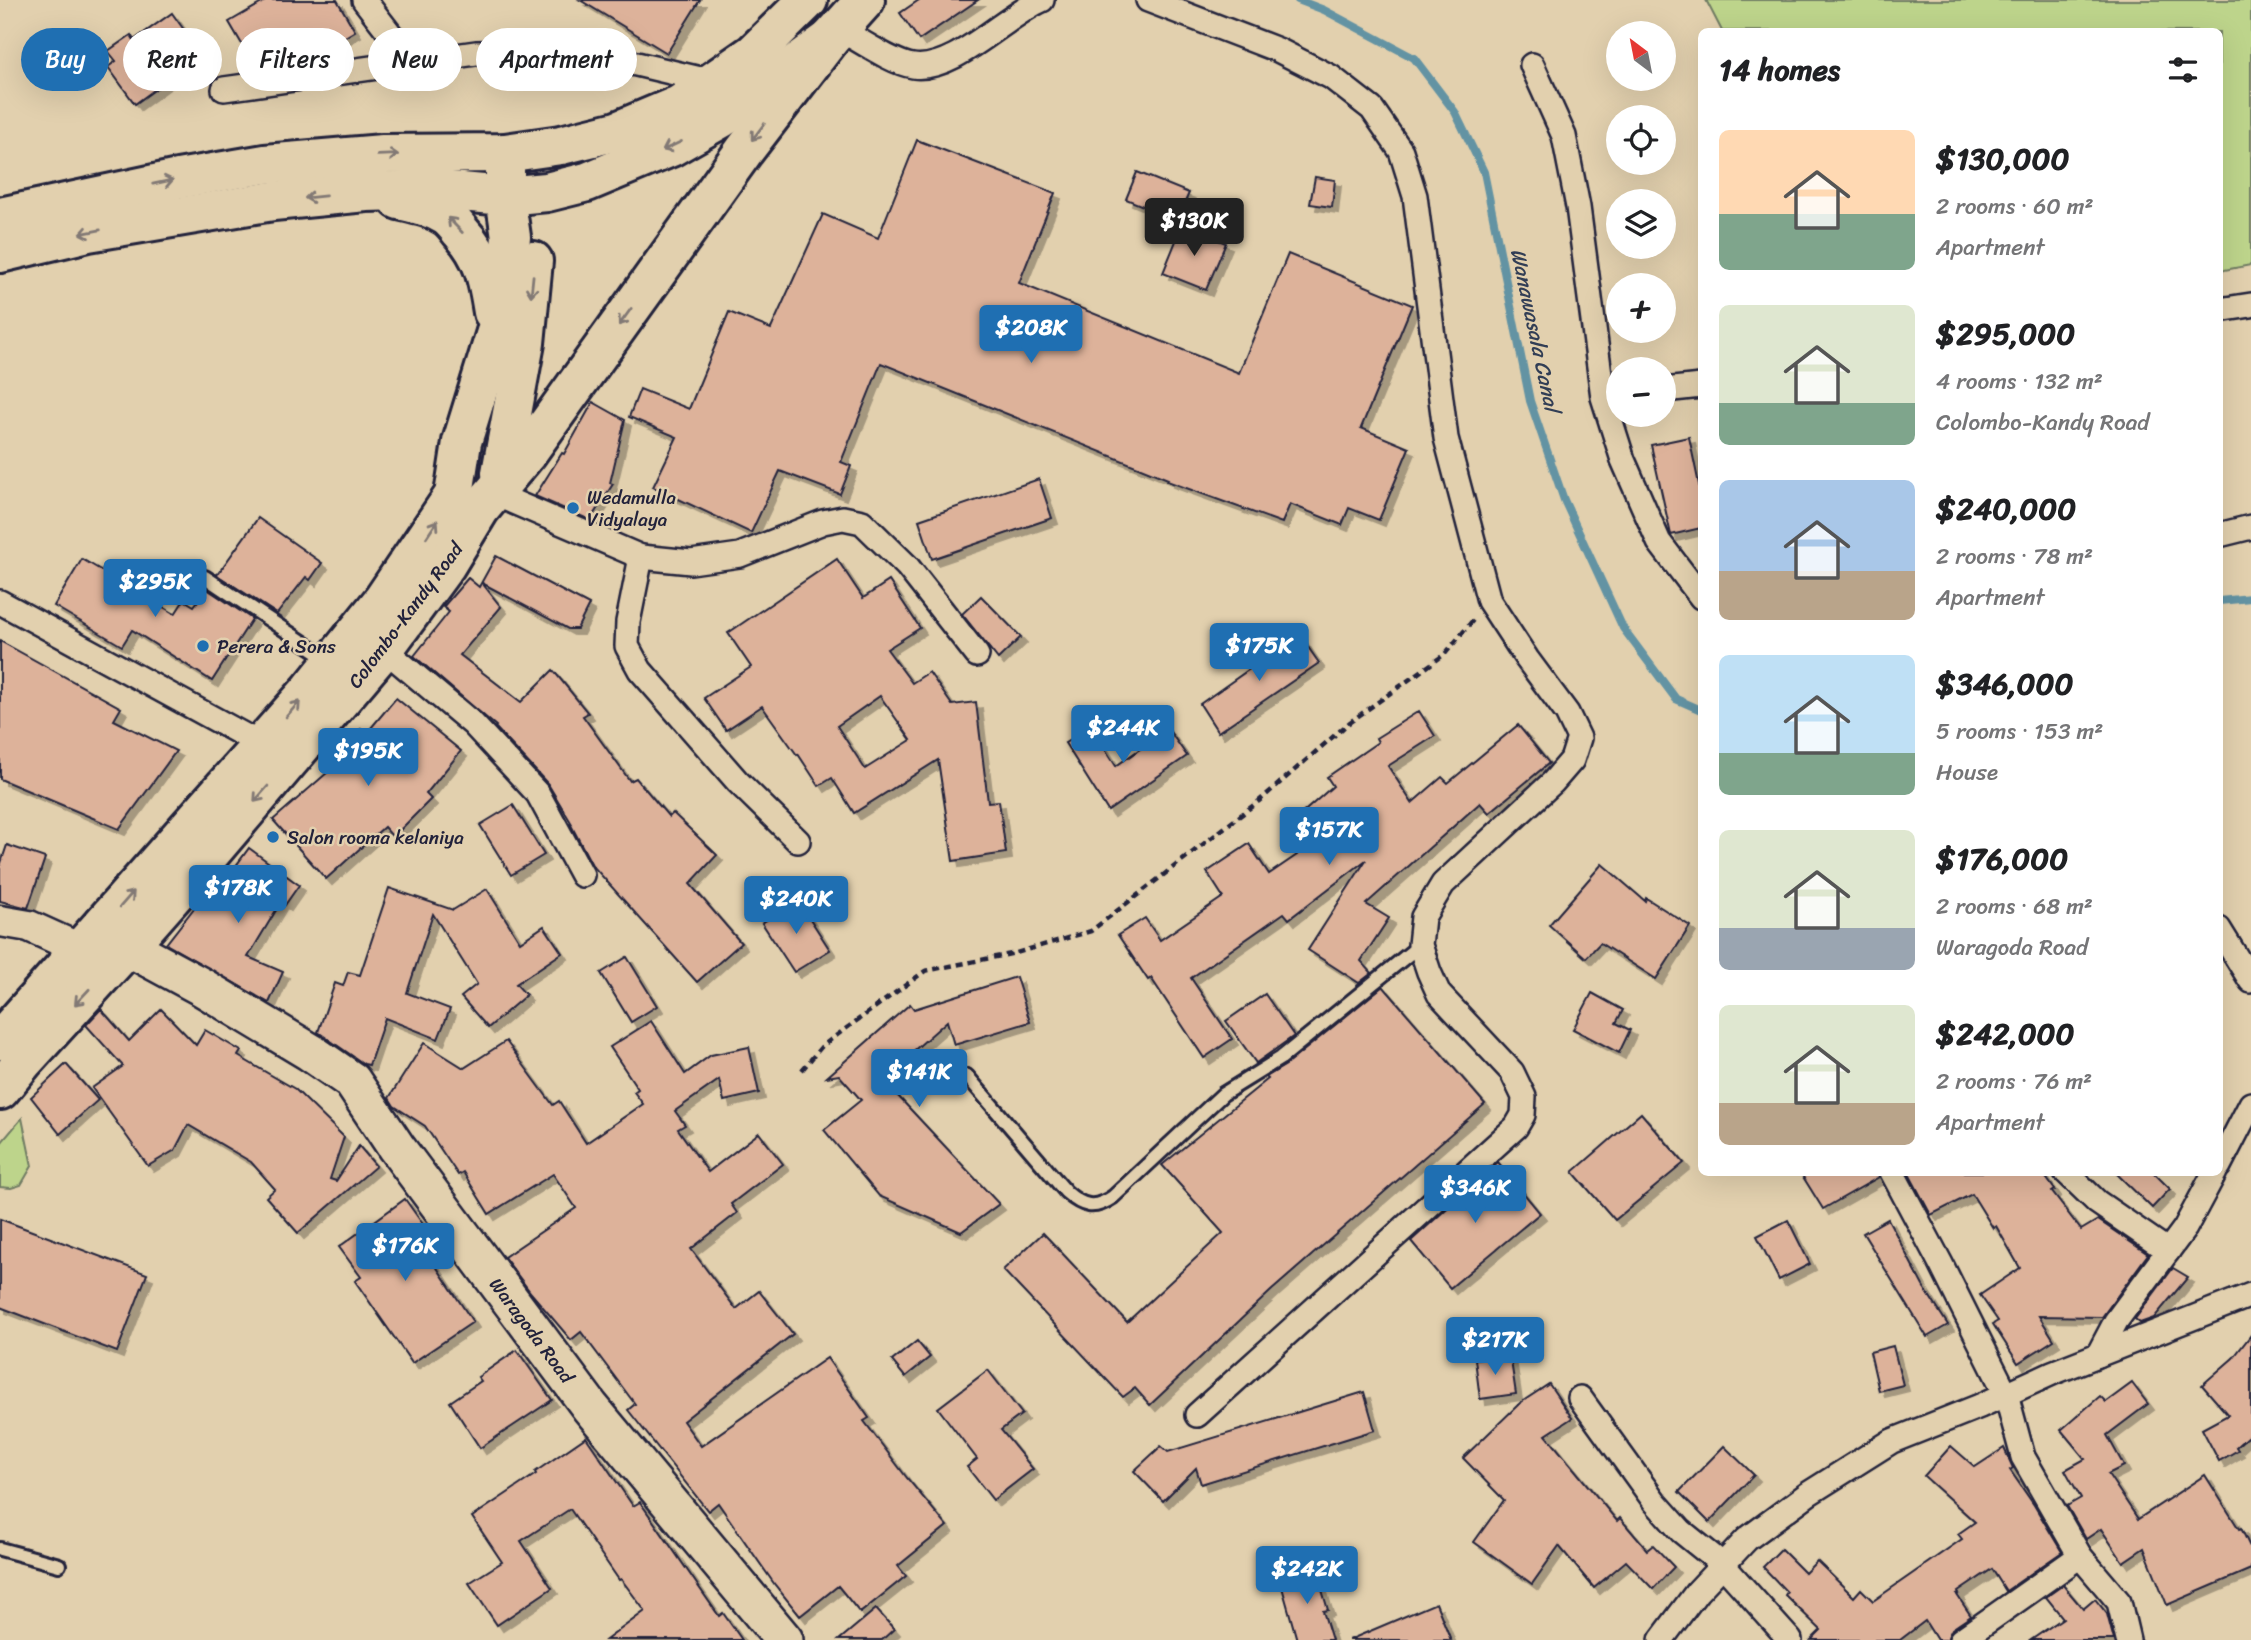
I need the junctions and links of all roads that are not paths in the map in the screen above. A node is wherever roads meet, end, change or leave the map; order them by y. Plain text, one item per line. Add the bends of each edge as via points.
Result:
1 (363, 0) edge
2 (808, 0) edge
3 (865, 0) edge
4 (1042, 0) edge
5 (1148, 0) edge
6 (385, 28) edge
7 (834, 34) junction
8 (462, 55) edge
9 (1532, 65) dead end
10 (368, 68) edge
11 (713, 82) junction
12 (224, 89) dead end
13 (521, 151) junction
14 (366, 192) junction
15 (519, 195) junction
16 (0, 217) edge
17 (0, 253) edge
18 (2251, 305) edge
19 (2223, 309) edge
20 (496, 332) junction
21 (1606, 367) edge
22 (1698, 386) edge
23 (1676, 389) edge
24 (1617, 427) edge
25 (498, 489) junction
26 (2251, 527) edge
27 (2223, 534) edge
28 (641, 557) junction
29 (205, 577) dead end
30 (1698, 593) edge
31 (0, 602) edge
32 (384, 649) junction
33 (977, 655) dead end
34 (333, 662) junction
35 (262, 745) junction
36 (798, 841) dead end
37 (582, 875) dead end
38 (0, 921) edge
39 (2223, 936) edge
40 (1420, 945) junction
41 (128, 947) junction
42 (82, 950) junction
43 (2251, 981) edge
44 (0, 1040) edge
45 (967, 1076) dead end
46 (0, 1090) edge
47 (2251, 1104) edge
48 (2223, 1158) edge
49 (1894, 1176) edge
50 (2070, 1176) edge
51 (2213, 1176) edge
52 (2168, 1251) junction
53 (2251, 1295) edge
54 (2098, 1355) junction
55 (2006, 1394) junction
56 (1580, 1398) dead end
57 (1197, 1415) dead end
58 (0, 1549) edge
59 (2080, 1556) junction
60 (1722, 1564) junction
61 (59, 1565) dead end
62 (784, 1640) edge
63 (1661, 1640) edge
64 (1790, 1640) edge
65 (1961, 1640) edge
66 (2128, 1640) edge

1 - 6 street
2 - 11 highway via 754,53
3 - 7 highway
4 - 7 street via 937,64 912,66
5 - 40 street via 1278,50 1331,77 1371,109 1401,151 1415,196 1446,438 1489,601 1567,713 1579,738 1572,760 1553,782 1443,884 1423,917
7 -> 15 highway via 722,118 671,147 587,182
7 -> 25 highway
8 - 11 street via 556,51 628,61
9 - 21 street via 1563,136
10 - 12 street
11 - 13 highway via 679,105 617,131
13 - 15 highway, Colombo-Kandy Road
16 -> 13 highway via 265,164 383,154
14 - 15 highway
14 -> 17 highway via 187,215
20 -> 14 highway via 479,254 448,217 428,207
15 - 20 highway, Colombo-Kandy Road
15 -> 25 highway, Colombo-Kandy Road via 533,274
18 - 19 street
34 -> 20 highway, Colombo-Kandy Road via 390,591 454,495 462,442
22 - 23 street
24 - 30 street via 1623,460 1659,542
25 - 28 street
25 - 32 highway, Colombo-Kandy Road
26 - 27 street
28 - 33 street via 691,562 740,555 823,522 843,518 862,522 907,566
28 - 36 street via 627,646 640,670 729,772
29 - 34 lane
31 - 35 street
32 - 37 street via 473,724 538,794
32 -> 41 highway, Colombo-Kandy Road
35 -> 34 highway, Colombo-Kandy Road
42 -> 35 highway, Colombo-Kandy Road
38 - 42 street via 29,926
39 - 43 street
40 - 45 lane via 1281,1058 1223,1094 1101,1205 1077,1201 1066,1192
40 - 57 street via 1440,994 1512,1072 1524,1097 1523,1115 1517,1127
41 - 42 highway
41 -> 46 highway, Colombo-Kandy Road
41 - 62 main road, Waragoda Road via 213,993 352,1081 590,1406
42 - 44 highway, Colombo-Kandy Road
47 - 48 street
49 - 55 street
50 - 52 street via 2097,1202
51 - 52 street
52 - 54 street via 2116,1321
53 - 54 street
54 - 55 street
55 - 59 street via 2023,1457
55 - 60 street via 1892,1441 1808,1493
56 - 60 street via 1655,1502 1681,1531
58 - 61 lane
59 - 65 street
59 - 66 street via 2119,1601
60 - 63 street
60 - 64 street

